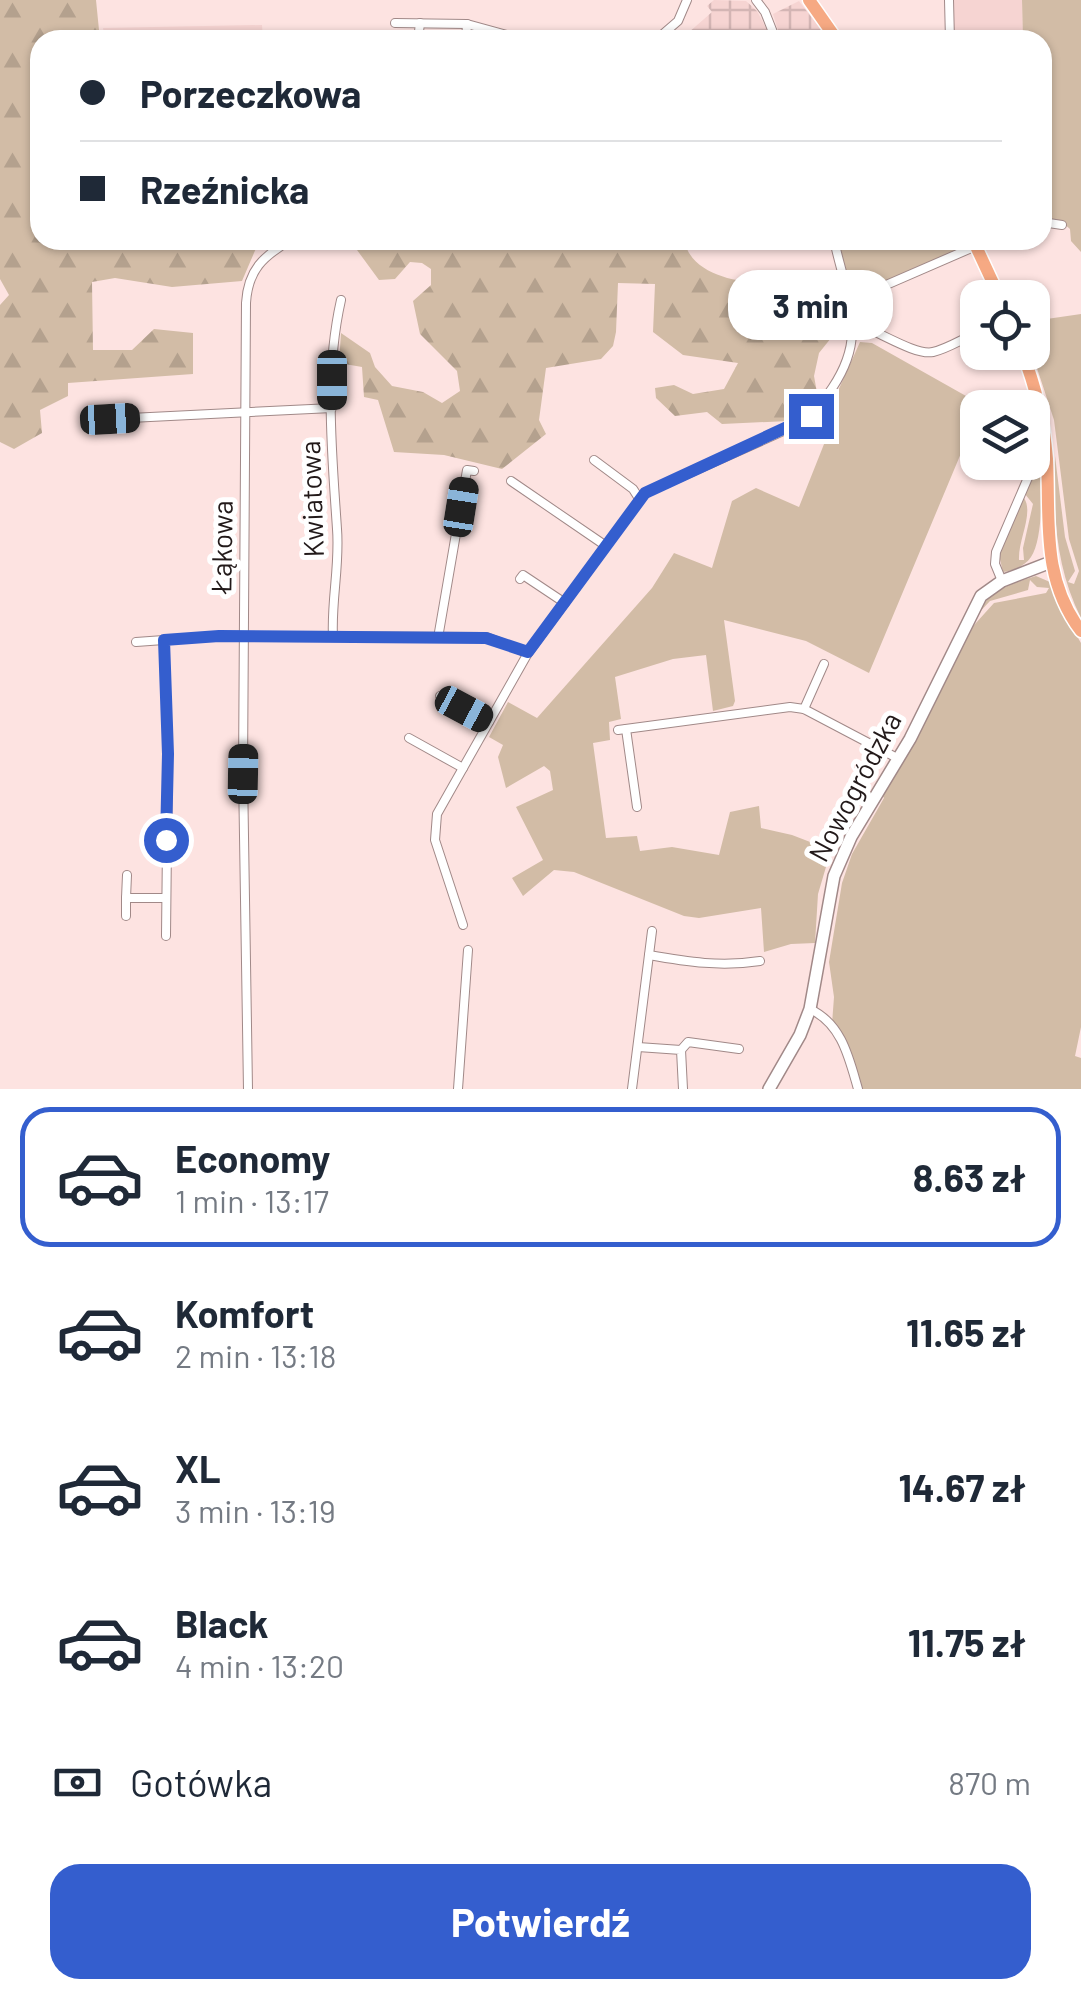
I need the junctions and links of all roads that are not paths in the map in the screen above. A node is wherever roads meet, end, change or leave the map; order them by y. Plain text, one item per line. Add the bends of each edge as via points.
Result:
1 (686, 0) edge
2 (756, 0) edge
3 (809, 0) edge
4 (949, 0) edge
5 (395, 22) dead end
6 (420, 22) junction
7 (468, 24) junction
8 (419, 30) edge
9 (467, 30) edge
10 (489, 30) edge
11 (668, 30) edge
12 (772, 30) edge
13 (830, 30) edge
14 (950, 30) edge
15 (1052, 224) edge
16 (1062, 225) dead end
17 (273, 250) edge
18 (836, 250) edge
19 (959, 250) edge
20 (977, 250) edge
21 (991, 280) edge
22 (341, 300) dead end
23 (847, 302) junction
24 (851, 322) junction
25 (960, 341) edge
26 (1028, 370) edge
27 (332, 408) junction
28 (247, 411) junction
29 (110, 419) dead end
30 (594, 460) dead end
31 (474, 471) dead end
32 (1027, 480) edge
33 (511, 481) dead end
34 (640, 500) junction
35 (606, 546) junction
36 (1050, 562) junction
37 (520, 579) dead end
38 (1002, 581) junction
39 (565, 604) junction
40 (1081, 631) edge
41 (244, 636) junction
42 (334, 636) junction
43 (438, 638) junction
44 (164, 640) junction
45 (136, 642) dead end
46 (528, 652) junction
47 (824, 664) dead end
48 (440, 696) dead end
49 (804, 709) junction
50 (489, 722) junction
51 (408, 738) dead end
52 (898, 759) junction
53 (462, 768) junction
54 (636, 807) dead end
55 (126, 876) dead end
56 (126, 898) junction
57 (166, 898) junction
58 (126, 916) dead end
59 (463, 925) dead end
60 (652, 931) dead end
61 (166, 936) dead end
62 (468, 950) dead end
63 (649, 955) junction
64 (760, 961) dead end
65 (810, 1009) junction
66 (638, 1046) junction
67 (681, 1050) junction
68 (739, 1050) dead end
69 (248, 1089) edge
70 (458, 1089) edge
71 (632, 1089) edge
72 (683, 1089) edge
73 (770, 1089) edge
74 (858, 1089) edge

1 - 11 street
2 - 12 street
3 - 13 main road
4 - 14 street
5 - 6 street
6 - 7 street
6 - 8 street
7 - 9 street
7 - 10 street
15 - 16 street
17 - 28 street, Łąkowa via 257,264 247,288
18 - 23 street
19 - 23 street
20 - 21 main road
22 - 27 street, Kwiatowa
23 - 24 street
24 - 25 street via 923,353
24 - 34 street via 846,357 811,416
26 - 36 main road via 1044,428
27 - 28 street
27 - 42 street, Kwiatowa
28 - 29 street
28 - 41 street, Łąkowa
30 - 34 street
31 - 43 street via 467,470
32 - 38 street via 996,552
33 - 35 street
34 - 35 street
35 - 39 street
36 - 38 main road, Nowogródzka
36 - 40 main road
37 - 39 street
38 - 52 main road, Nowogródzka via 980,596
39 - 46 street
41 - 42 street
41 - 44 street
41 - 69 street, Łąkowa
42 - 43 street
43 - 46 street via 486,638
44 - 45 street
44 - 57 street
46 - 50 street
47 - 49 street
48 - 50 street
49 - 52 street
49 - 54 street via 780,706 622,730
50 - 53 street
51 - 53 street
52 - 65 main road, Nowogródzka via 839,860
53 - 59 street via 434,830
55 - 56 street
56 - 57 street
56 - 58 street
57 - 61 street
60 - 63 street
62 - 70 street
63 - 64 street via 706,965
63 - 66 street
65 - 73 main road, Nowogródzka
65 - 74 street via 839,1034
66 - 67 street
66 - 71 street
67 - 68 street via 688,1042
67 - 72 street

